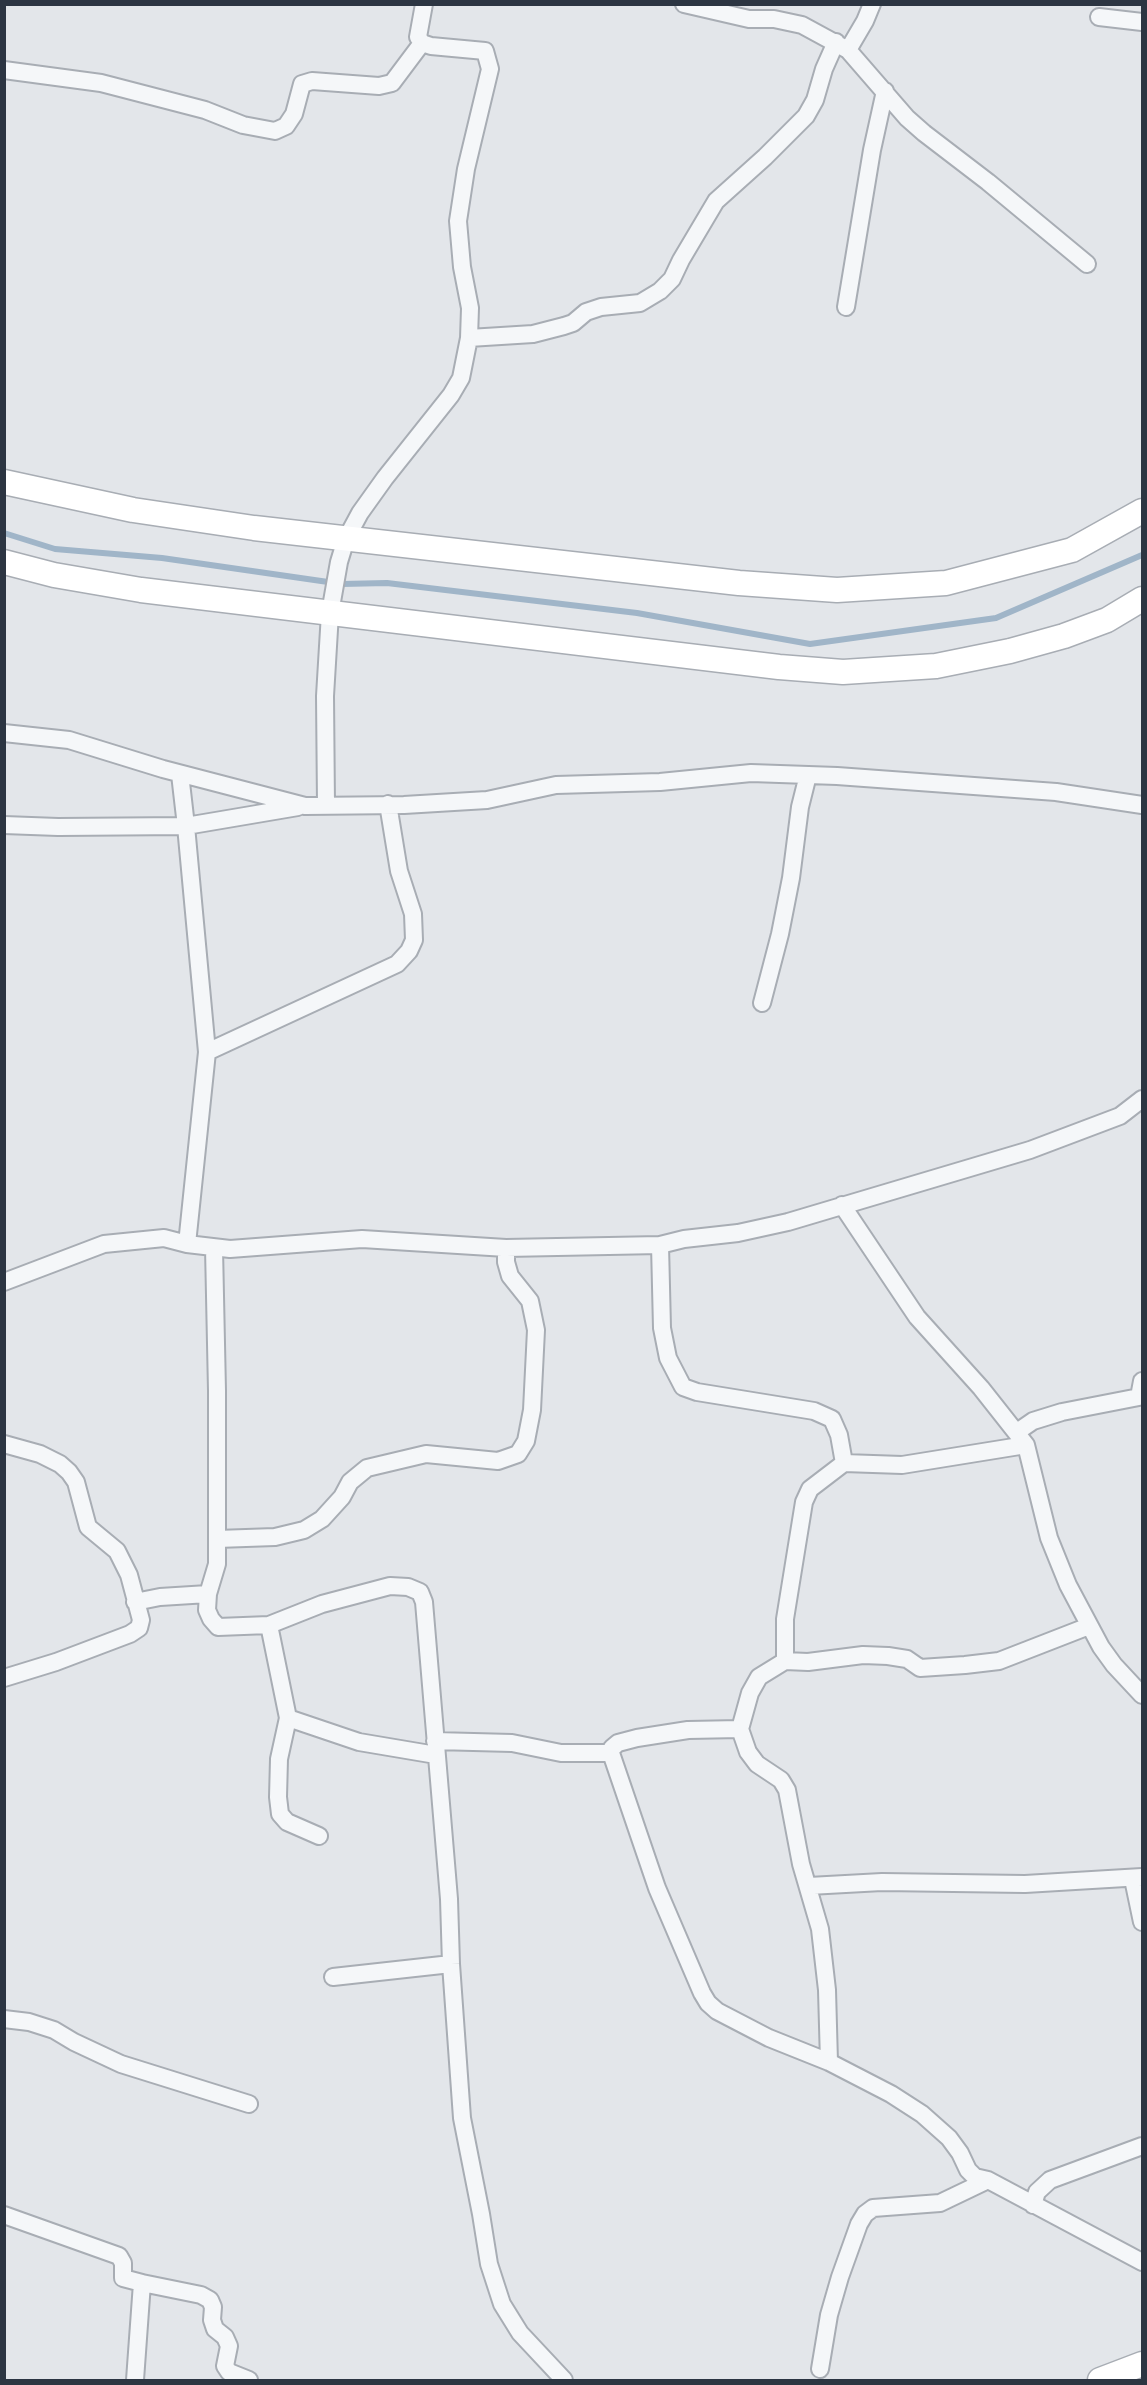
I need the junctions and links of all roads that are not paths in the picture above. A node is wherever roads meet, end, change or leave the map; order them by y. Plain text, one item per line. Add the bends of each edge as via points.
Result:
1 (424, 4) edge
2 (684, 4) edge
3 (872, 4) edge
4 (1099, 17) dead end
5 (1143, 22) edge
6 (422, 43) junction
7 (842, 46) junction
8 (4, 70) edge
9 (885, 91) junction
10 (1087, 264) dead end
11 (846, 307) dead end
12 (469, 338) junction
13 (4, 482) edge
14 (1143, 511) edge
15 (342, 550) junction
16 (4, 562) edge
17 (1143, 599) edge
18 (330, 614) junction
19 (4, 734) edge
20 (180, 774) junction
21 (808, 775) junction
22 (388, 804) junction
23 (326, 805) junction
24 (1143, 805) edge
25 (305, 806) junction
26 (4, 825) edge
27 (186, 826) junction
28 (762, 1003) dead end
29 (207, 1052) junction
30 (1143, 1100) edge
31 (842, 1205) junction
32 (187, 1244) junction
33 (660, 1245) junction
34 (214, 1248) junction
35 (506, 1248) junction
36 (4, 1282) edge
37 (1141, 1392) edge
38 (1021, 1438) junction
39 (4, 1444) edge
40 (844, 1463) junction
41 (217, 1539) junction
42 (208, 1594) junction
43 (135, 1602) junction
44 (269, 1625) junction
45 (1089, 1626) junction
46 (785, 1660) junction
47 (4, 1678) edge
48 (1143, 1695) edge
49 (288, 1718) junction
50 (740, 1729) junction
51 (436, 1748) junction
52 (611, 1754) junction
53 (319, 1836) dead end
54 (1138, 1878) edge
55 (809, 1886) junction
56 (1143, 1922) edge
57 (451, 1964) junction
58 (333, 1977) dead end
59 (4, 2019) edge
60 (829, 2062) junction
61 (249, 2104) dead end
62 (1143, 2146) edge
63 (988, 2180) junction
64 (1033, 2205) junction
65 (4, 2215) edge
66 (1143, 2262) edge
67 (142, 2283) junction
68 (1143, 2364) edge
69 (552, 2366) junction
70 (819, 2369) dead end
71 (135, 2380) edge
72 (249, 2380) edge
73 (543, 2380) edge
74 (564, 2380) edge
75 (1100, 2380) edge

1 - 6 street via 418,37
2 - 7 street via 749,19 802,25
3 - 7 street via 865,21
4 - 5 street
6 - 8 street via 392,82 379,87 312,81 302,84 294,114 286,126 275,131 101,83
6 - 12 street via 484,51 490,69 458,221 470,308
7 - 9 street
7 - 12 street via 824,69 806,116 716,201 672,279 660,291 640,303 601,307 586,312 573,323 533,334
9 - 10 street via 924,133
9 - 11 street
12 - 15 street via 461,378 451,395 360,513
13 - 15 street
14 - 15 street via 1072,550 946,583 837,590
15 - 18 street
16 - 18 street via 141,590
17 - 18 street via 1107,620 1010,651 936,666 843,672
18 - 23 street via 325,696
19 - 20 street via 69,740
20 - 25 street
20 - 27 street
21 - 22 street via 751,773 660,782 555,785 487,800
21 - 24 street via 1056,792
21 - 28 street via 780,934
22 - 23 street
22 - 29 street via 399,871 413,914 414,940 409,951 397,964
23 - 25 street
25 - 27 street
26 - 27 street
27 - 29 street
29 - 32 street
30 - 31 street via 1120,1116 1030,1150
31 - 33 street via 738,1233
31 - 38 street via 917,1317
32 - 34 street
32 - 36 street via 164,1238 104,1244
33 - 35 street
33 - 40 street via 662,1328 668,1358 683,1387 814,1411 832,1419
34 - 35 street via 362,1239
34 - 41 street
35 - 41 street via 510,1276 530,1301 536,1330 532,1410 526,1441 518,1454 498,1461 426,1454 368,1468 350,1482 322,1519 304,1530 275,1537
37 - 38 street via 1033,1421
38 - 40 street via 902,1465
38 - 45 street via 1052,1549
39 - 43 street via 40,1454 69,1472 76,1482 88,1527 117,1551 129,1575
40 - 46 street via 810,1489 804,1502 785,1619
41 - 42 street via 217,1564
42 - 43 street
42 - 44 street via 207,1610 218,1628
43 - 47 street via 141,1620 139,1628 130,1634
44 - 49 street
44 - 51 street via 322,1604 390,1586 420,1592
45 - 46 street via 1007,1659 965,1665 920,1668 907,1659 863,1655
45 - 48 street via 1114,1665
46 - 50 street via 759,1677
49 - 51 street via 359,1742
49 - 53 street via 279,1759 280,1814 286,1822
50 - 52 street via 688,1730 637,1738 618,1743
50 - 55 street via 757,1764 781,1780 787,1790
51 - 52 street via 512,1743 561,1754
51 - 57 street
52 - 60 street via 657,1888 708,2003 769,2038
54 - 55 street via 1025,1884 882,1882
54 - 56 street
55 - 60 street via 820,1929 827,1990
57 - 58 street
57 - 69 street via 462,2118 489,2264 502,2304 520,2333
59 - 61 street via 54,2030 121,2064
60 - 63 street via 922,2114 949,2138 975,2177
62 - 64 street via 1050,2180 1036,2192
63 - 64 street
63 - 70 street via 940,2203 873,2208 865,2214 840,2277
64 - 66 street
65 - 67 street via 119,2256 123,2278
67 - 71 street
67 - 72 street via 210,2300 212,2320 229,2346 225,2366 229,2372
68 - 75 street
69 - 73 street
69 - 74 street

